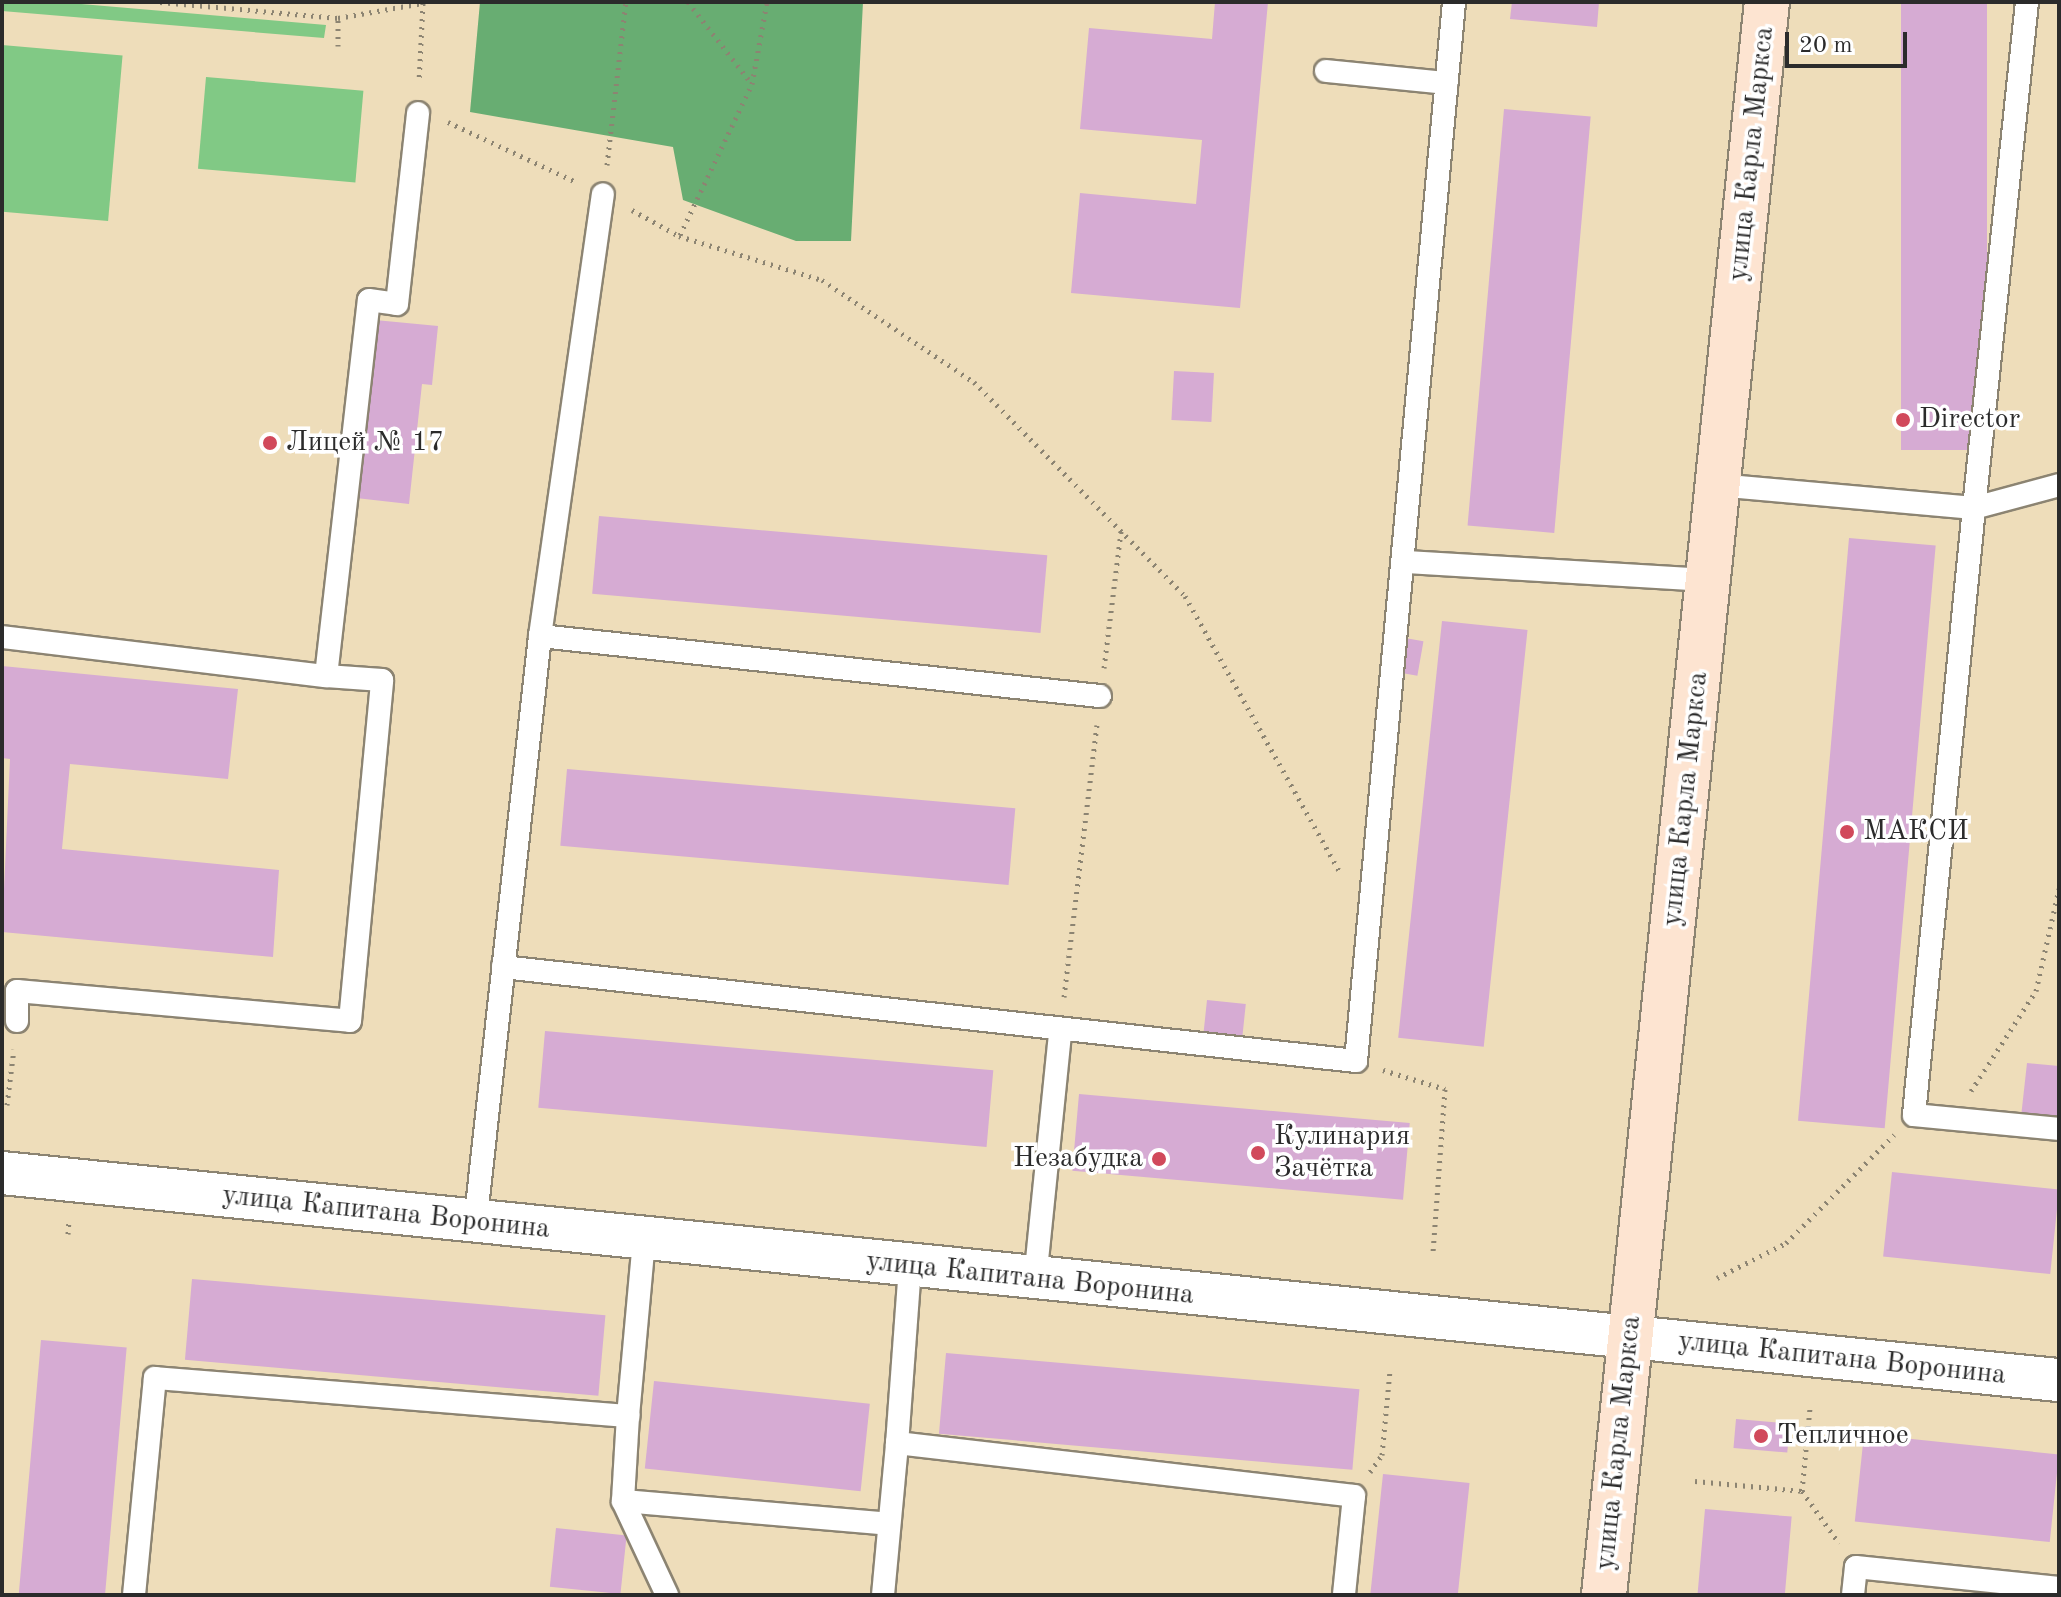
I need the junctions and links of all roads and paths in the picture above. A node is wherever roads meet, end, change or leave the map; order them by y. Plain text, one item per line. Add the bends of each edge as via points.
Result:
1 (160, 2) edge
2 (272, 2) edge
3 (626, 2) edge
4 (688, 2) edge
5 (767, 2) edge
6 (1454, 2) edge
7 (1767, 2) edge
8 (2027, 2) edge
9 (423, 3) edge
10 (271, 11) junction
11 (338, 18) junction
12 (338, 46) dead end
13 (1326, 71) dead end
14 (1446, 83) junction
15 (752, 84) junction
16 (418, 113) junction
17 (603, 194) junction
18 (679, 236) junction
19 (1717, 485) junction
20 (2059, 485) edge
21 (1974, 508) junction
22 (1121, 530) junction
23 (1405, 562) junction
24 (1708, 580) junction
25 (540, 636) junction
26 (2, 637) edge
27 (326, 676) junction
28 (1100, 696) junction
29 (2059, 889) edge
30 (1369, 923) junction
31 (503, 967) junction
32 (9, 990) edge
33 (17, 1021) joint
34 (1060, 1032) junction
35 (1356, 1061) junction
36 (7, 1105) dead end
37 (1914, 1115) junction
38 (1953, 1119) junction
39 (2059, 1129) edge
40 (3, 1180) edge
41 (475, 1225) junction
42 (644, 1241) junction
43 (1433, 1254) dead end
44 (910, 1267) junction
45 (1717, 1278) dead end
46 (1035, 1280) junction
47 (1630, 1338) junction
48 (1390, 1371) dead end
49 (2059, 1380) edge
50 (1810, 1408) dead end
51 (628, 1416) junction
52 (897, 1443) junction
53 (1695, 1481) dead end
54 (1802, 1491) junction
55 (1354, 1496) junction
56 (623, 1501) junction
57 (889, 1524) junction
58 (1856, 1567) junction
59 (2059, 1588) edge
60 (134, 1595) edge
61 (667, 1595) edge
62 (883, 1595) edge
63 (1344, 1595) edge
64 (1604, 1595) edge
65 (1853, 1595) edge

1 - 10 path
2 - 10 path
3 - 17 path
4 - 15 path
5 - 15 path
6 - 14 lane
7 - 19 street, улица Карла Маркса
8 - 21 lane
9 - 11 path
9 - 16 path
10 - 11 path
11 - 12 path
13 - 14 lane
14 - 23 lane
15 - 18 path
16 - 17 path
16 - 27 lane via 397,304 369,300
17 - 18 path
17 - 25 lane
18 - 22 path via 822,280 974,382
19 - 21 lane
19 - 24 street, улица Карла Маркса
20 - 21 lane
21 - 37 lane
22 - 28 path
22 - 30 path via 1185,596
23 - 24 lane
23 - 30 lane
24 - 47 street, улица Карла Маркса
25 - 28 lane
25 - 31 lane
26 - 27 lane
27 - 32 lane via 382,680 350,1021
28 - 34 path
29 - 38 path via 2036,991
30 - 35 lane
31 - 34 lane
31 - 41 lane
32 - 33 lane
33 - 36 path
34 - 35 lane
34 - 46 lane
35 - 43 path via 1445,1089
37 - 38 lane
37 - 45 path via 1786,1243
38 - 39 lane
40 - 41 street, улица Капитана Воронина
41 - 42 street, улица Капитана Воронина
42 - 44 street, улица Капитана Воронина
42 - 51 lane
44 - 46 street, улица Капитана Воронина
44 - 52 lane
46 - 47 street, улица Капитана Воронина
47 - 49 street, улица Капитана Воронина
47 - 64 street, улица Карла Маркса
48 - 55 path via 1382,1455
50 - 54 path
51 - 56 lane
51 - 60 lane via 155,1378
52 - 55 lane
52 - 57 lane
53 - 54 path
54 - 58 path
55 - 63 lane
56 - 57 lane
56 - 61 lane
57 - 62 lane
58 - 59 lane
58 - 65 lane

